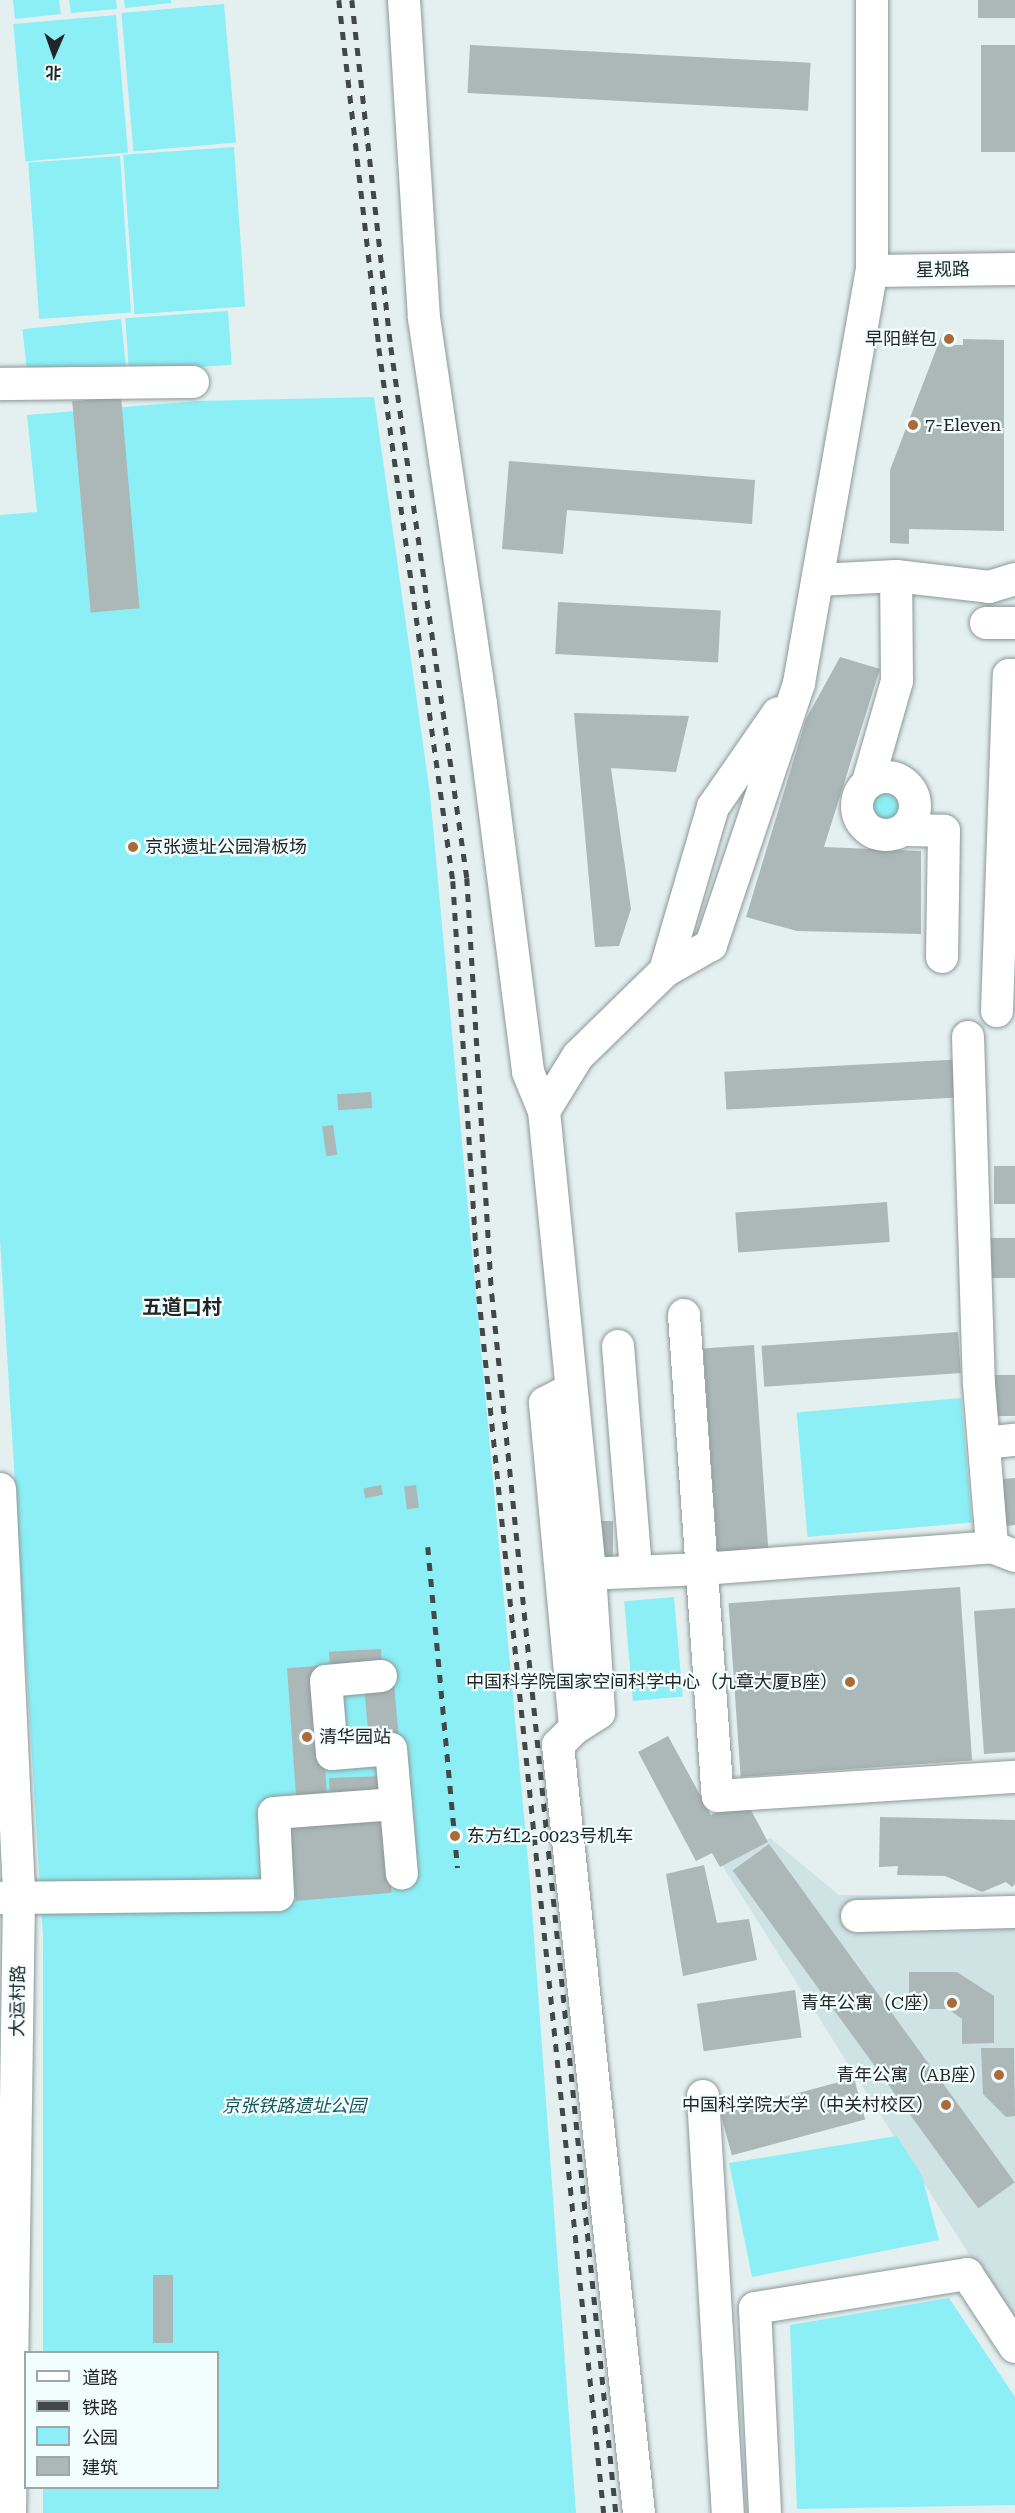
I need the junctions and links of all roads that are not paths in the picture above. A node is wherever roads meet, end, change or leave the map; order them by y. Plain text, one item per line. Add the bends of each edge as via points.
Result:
1 (404, 0) edge
2 (873, 0) edge
3 (1015, 269) edge
4 (872, 271) junction
5 (194, 382) dead end
6 (0, 384) edge
7 (896, 576) junction
8 (1015, 579) edge
9 (818, 580) junction
10 (1015, 675) edge
11 (799, 683) junction
12 (868, 782) junction
13 (905, 830) junction
14 (942, 957) dead end
15 (665, 971) junction
16 (996, 1011) dead end
17 (968, 1037) dead end
18 (544, 1111) junction
19 (684, 1315) dead end
20 (618, 1346) dead end
21 (1015, 1440) edge
22 (984, 1443) junction
23 (0, 1489) edge
24 (1003, 1551) edge
25 (702, 1569) junction
26 (636, 1571) junction
27 (576, 1574) junction
28 (381, 1676) dead end
29 (1015, 1777) edge
30 (396, 1804) junction
31 (402, 1874) dead end
32 (9, 1898) edge
33 (1015, 1912) edge
34 (857, 1916) dead end
35 (703, 2096) dead end
36 (755, 2308) junction
37 (718, 2314) junction
38 (1015, 2347) edge
39 (12, 2456) edge
40 (10, 2513) edge
41 (639, 2513) edge
42 (728, 2513) edge
43 (765, 2513) edge

1 - 18 street via 424,318 481,704 528,1072
2 - 4 street
3 - 4 street, 星规路
4 - 9 street
5 - 6 street via 38,393
7 - 8 street via 989,587
7 - 9 street
7 - 12 street via 897,681
9 - 11 street
10 - 16 street via 1009,675
11 - 15 street via 713,807
11 - 15 street via 711,945
12 - 13 street via 890,777 910,788 916,810
12 - 13 street via 857,802 862,825 882,836
13 - 14 street via 944,831
15 - 18 street via 578,1056
17 - 22 street
18 - 27 street via 570,1390
19 - 25 street
20 - 26 street
21 - 22 street
22 - 24 street
23 - 32 street, 大运村路
24 - 25 street
25 - 26 street
25 - 29 street via 718,1797
26 - 27 street
27 - 41 street via 599,1713 574,1728 558,1745
28 - 30 street via 326,1681 332,1754 391,1749
30 - 31 street
30 - 32 street via 274,1813 278,1895
32 - 39 street, 大运村路
33 - 34 street
35 - 37 street
36 - 37 street
36 - 38 street via 967,2274
36 - 43 street
37 - 42 street
39 - 40 street, 大运村路

